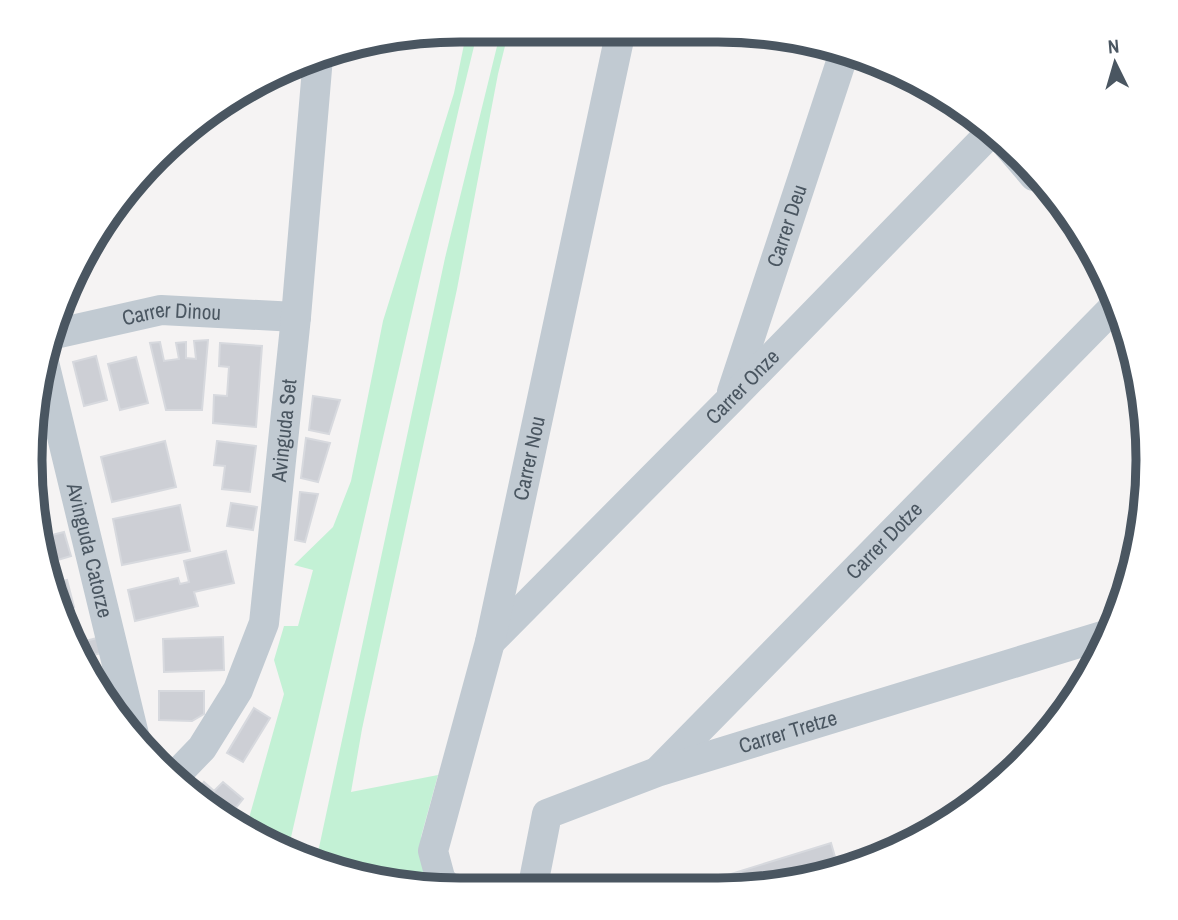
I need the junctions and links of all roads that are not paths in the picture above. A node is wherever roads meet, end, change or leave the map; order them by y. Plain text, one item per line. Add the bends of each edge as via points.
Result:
1 (618, 42) edge
2 (841, 61) edge
3 (317, 67) edge
4 (985, 138) edge
5 (1109, 312) edge
6 (296, 317) junction
7 (62, 332) edge
8 (49, 384) edge
9 (730, 400) junction
10 (1096, 638) edge
11 (490, 642) junction
12 (129, 716) edge
13 (180, 771) edge
14 (657, 772) junction
15 (441, 877) edge
16 (534, 878) edge

1 - 11 street, Carrer Nou
2 - 9 street, Carrer Deu
3 - 6 street, Avinguda Set
4 - 9 street, Carrer Onze
5 - 14 street, Carrer Dotze
6 - 7 street, Carrer Dinou via 161,310
6 - 13 street, Avinguda Set via 264,624 238,690 202,748
8 - 12 street, Avinguda Catorze
9 - 11 street, Carrer Onze
10 - 14 street, Carrer Tretze
11 - 15 street, Carrer Nou via 433,851
14 - 16 street, Carrer Tretze via 547,814

